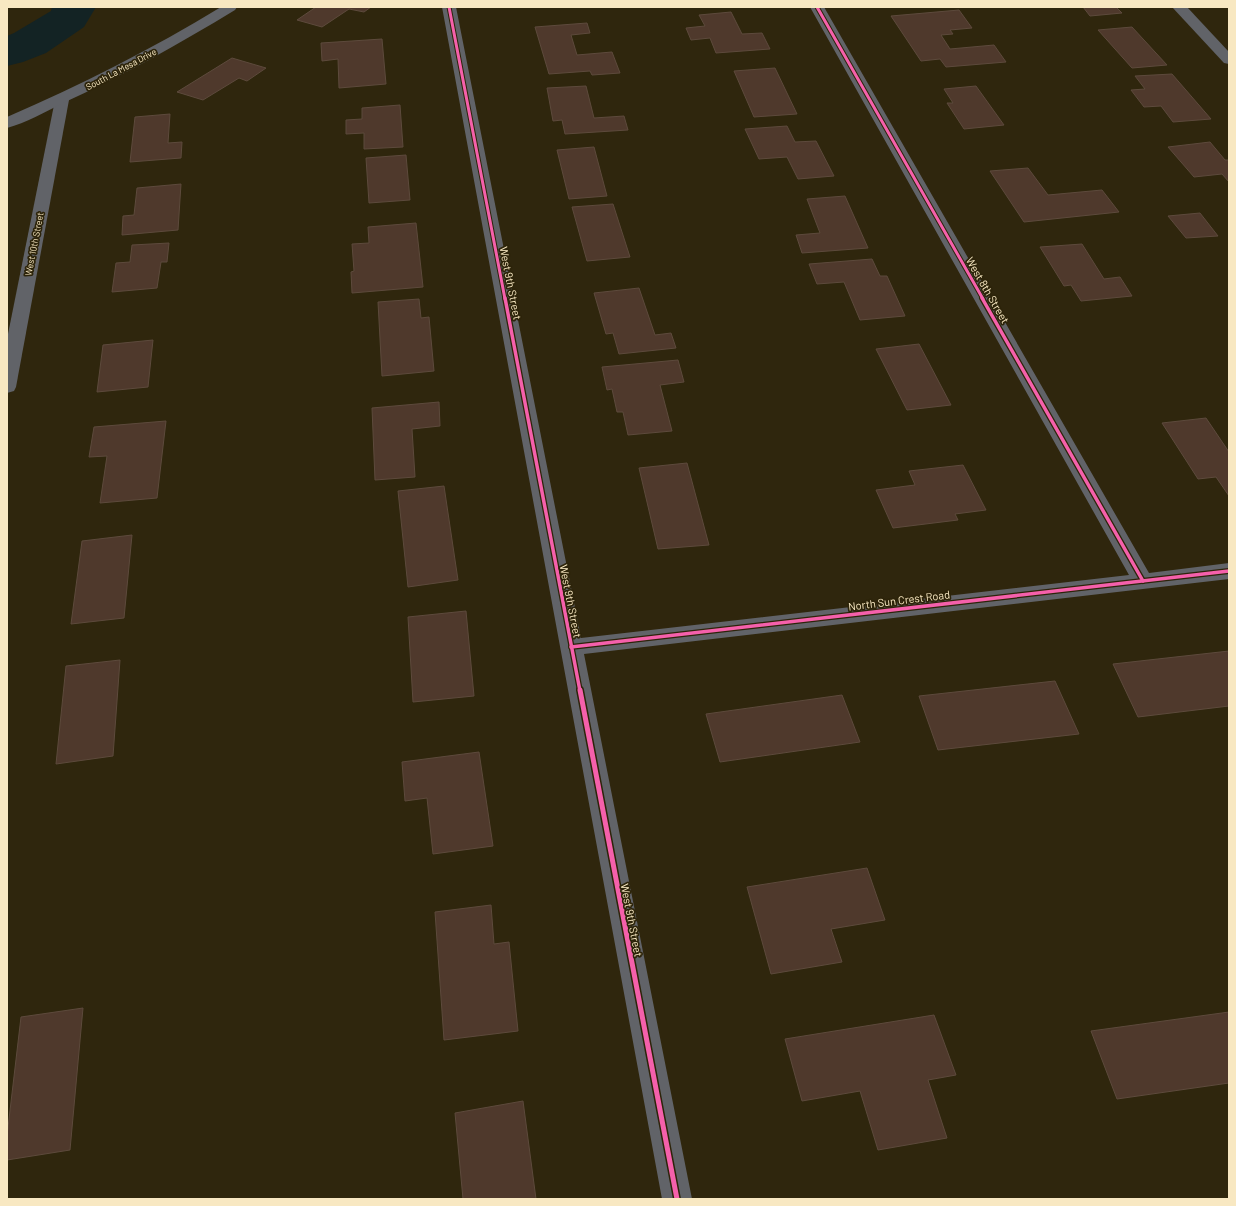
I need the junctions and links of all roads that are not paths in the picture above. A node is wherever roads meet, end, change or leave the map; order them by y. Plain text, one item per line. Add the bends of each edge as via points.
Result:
1 (230, 7) edge
2 (449, 7) edge
3 (817, 7) edge
4 (1179, 7) edge
5 (1229, 60) edge
6 (62, 100) junction
7 (7, 123) edge
8 (7, 387) edge
9 (1229, 571) edge
10 (1143, 581) junction
11 (571, 648) junction
12 (677, 1199) edge

1 - 6 street, South La Mesa Drive
2 - 11 street, West 9th Street
3 - 10 street, West 8th Street
4 - 5 street
6 - 7 street, South La Mesa Drive
6 - 8 street, West 10th Street
9 - 10 street, North Sun Crest Road
10 - 11 street, North Sun Crest Road
11 - 12 street, West 9th Street

